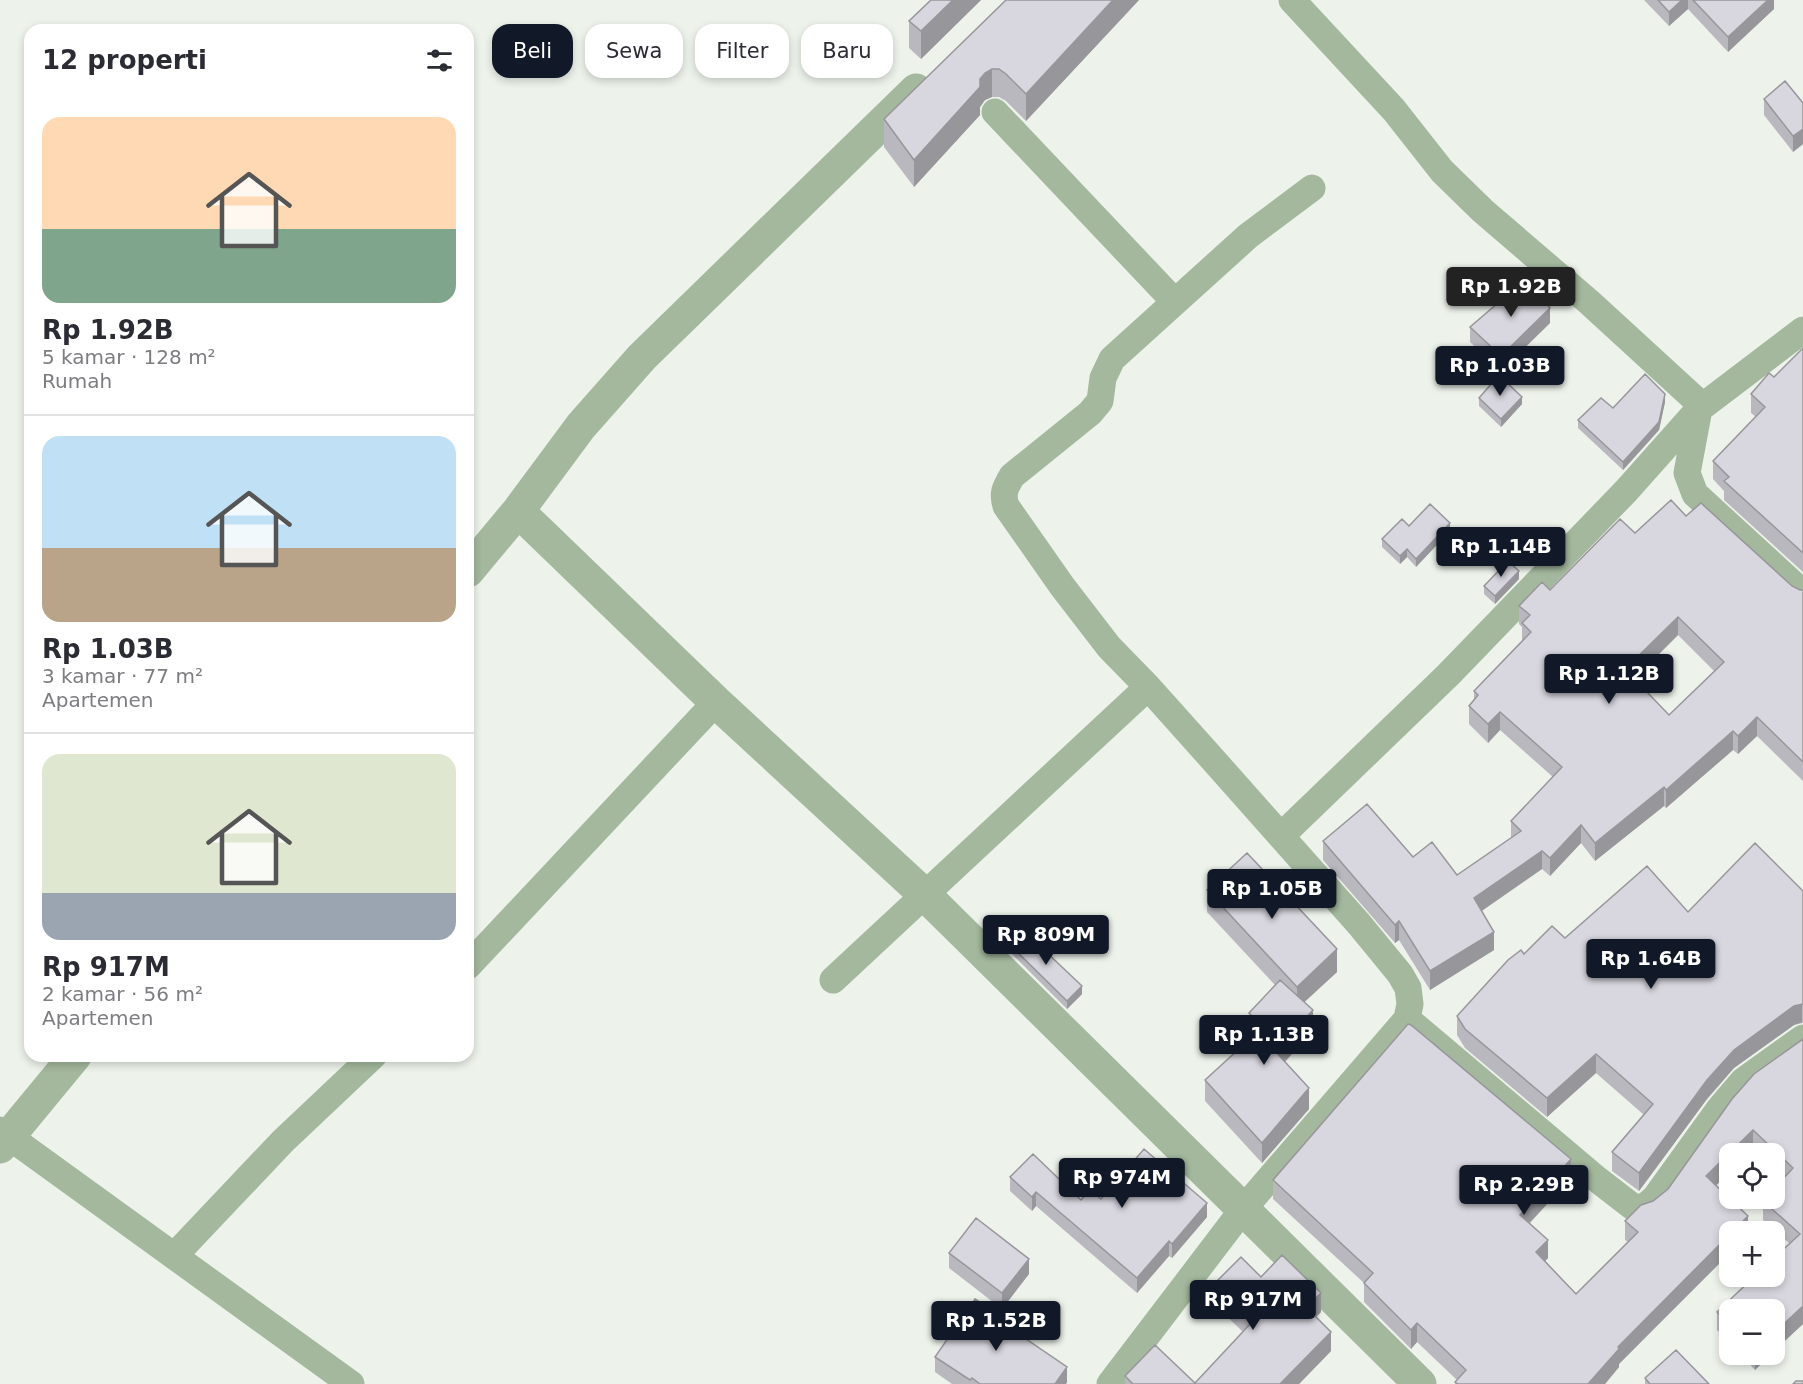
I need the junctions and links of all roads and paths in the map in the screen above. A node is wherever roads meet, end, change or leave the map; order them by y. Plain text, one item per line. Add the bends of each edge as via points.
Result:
1 (1292, 0) edge
2 (940, 66) edge
3 (995, 112) dead end
4 (1312, 188) dead end
5 (1175, 302) junction
6 (1803, 330) edge
7 (1700, 409) junction
8 (518, 511) junction
9 (474, 564) edge
10 (1803, 593) edge
11 (1148, 687) junction
12 (716, 702) junction
13 (1281, 836) junction
14 (925, 895) junction
15 (474, 960) edge
16 (833, 980) dead end
17 (1407, 1019) junction
18 (1803, 1038) edge
19 (70, 1062) edge
20 (367, 1062) edge
21 (3, 1138) edge
22 (1244, 1208) junction
23 (174, 1256) junction
24 (351, 1384) edge
25 (1110, 1384) edge
26 (1420, 1384) edge

1 - 7 street via 1394,110 1442,171 1666,371
2 - 8 street via 642,357 581,426
3 - 5 street
4 - 5 street via 1248,236
5 - 11 street via 1112,359 1103,378 1100,401 1090,413 1012,476 1003,497 1109,647
6 - 7 street
7 - 10 street via 1687,473 1695,494
7 - 13 street via 1626,492 1448,675
8 - 9 street
8 - 12 street
11 - 13 street
11 - 14 street
12 - 14 street
12 - 15 street
13 - 17 street via 1400,974 1408,988
14 - 16 street
14 - 22 street
17 - 18 street via 1598,1180 1639,1208 1655,1198 1743,1082
17 - 22 street
19 - 21 street
20 - 23 street via 283,1141
21 - 23 street
22 - 25 street
22 - 26 street
23 - 24 street

